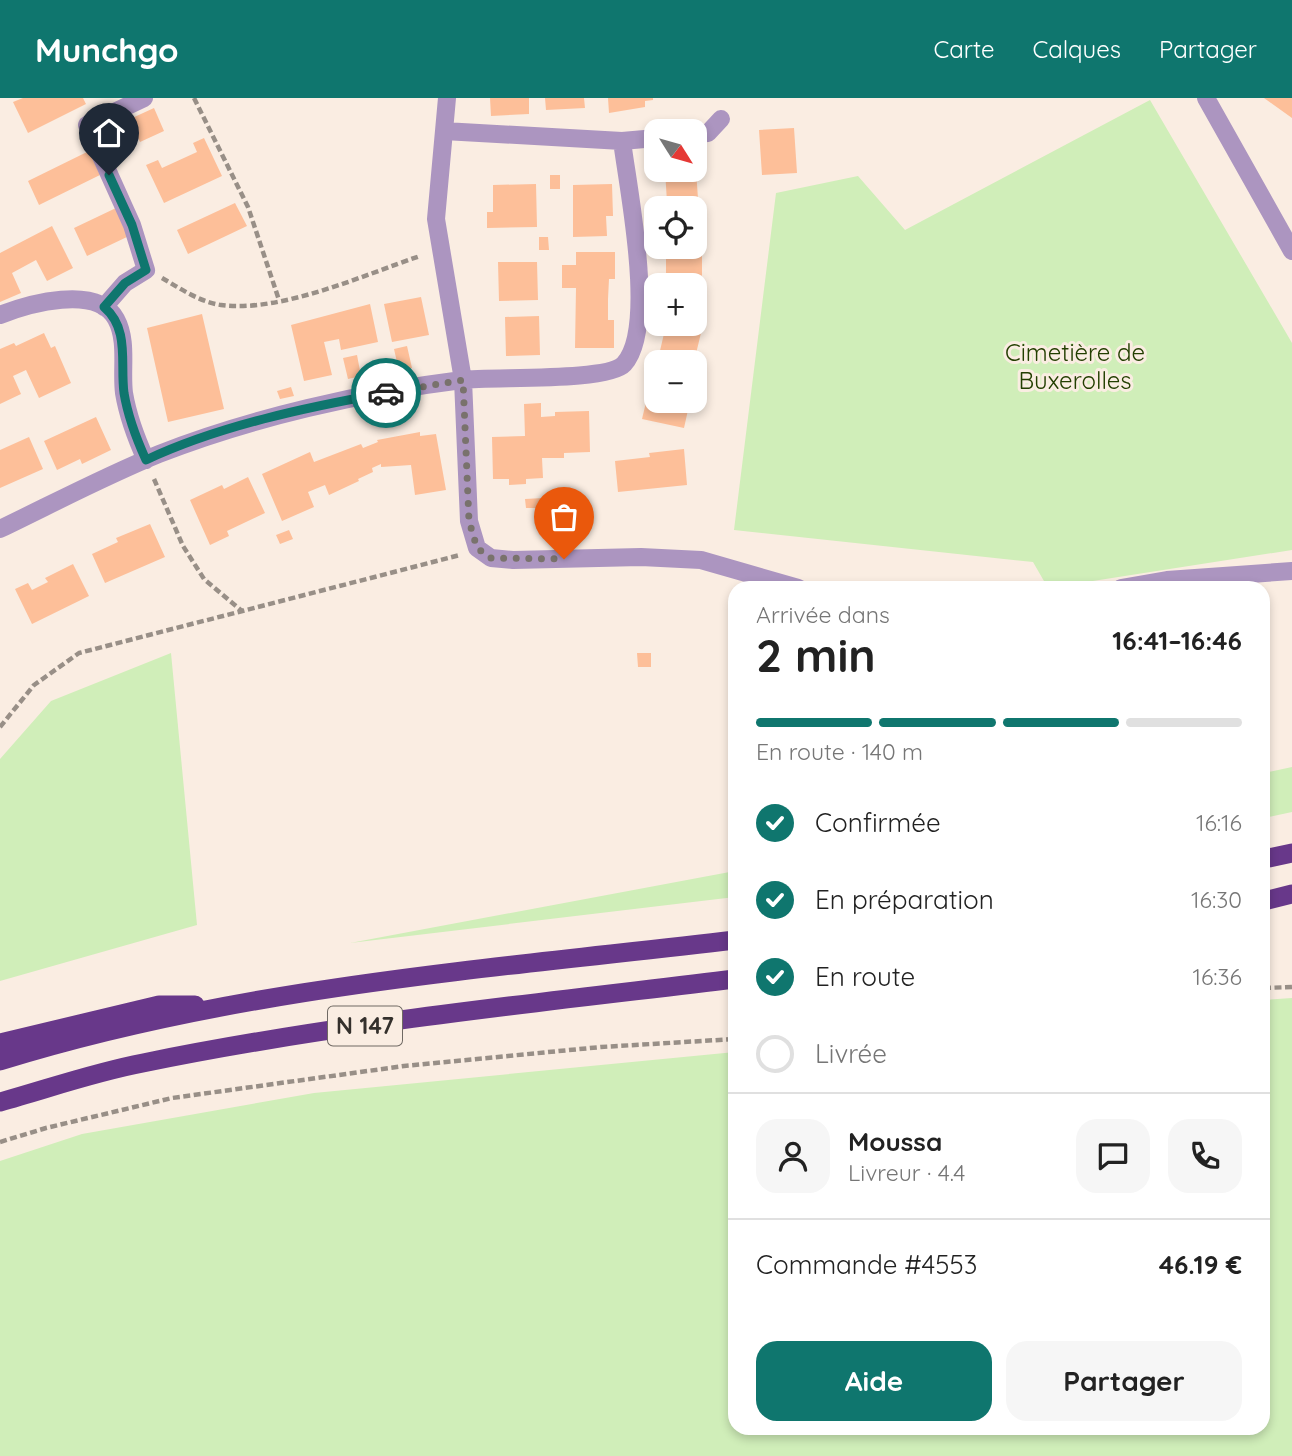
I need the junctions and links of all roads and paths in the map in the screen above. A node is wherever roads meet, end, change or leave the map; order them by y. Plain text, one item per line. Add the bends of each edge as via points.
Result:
1 (144, 98) edge
2 (194, 98) edge
3 (447, 98) edge
4 (1206, 98) edge
5 (721, 119) dead end
6 (444, 131) junction
7 (707, 133) edge
8 (644, 139) edge
9 (622, 141) junction
10 (439, 250) junction
11 (1292, 251) edge
12 (146, 270) junction
13 (279, 300) junction
14 (104, 307) junction
15 (0, 315) edge
16 (463, 380) junction
17 (146, 460) junction
18 (0, 529) edge
19 (477, 548) junction
20 (1292, 571) edge
21 (773, 581) edge
22 (1161, 581) edge
23 (244, 612) junction
24 (0, 727) edge
25 (1292, 853) edge
26 (1270, 858) edge
27 (1292, 894) edge
28 (1270, 900) edge
29 (728, 941) edge
30 (728, 980) edge
31 (1292, 987) edge
32 (1270, 988) edge
33 (224, 1005) junction
34 (728, 1039) edge
35 (0, 1043) edge
36 (0, 1062) edge
37 (0, 1102) edge
38 (0, 1142) edge

1 - 12 street via 87,125 132,225
2 - 13 path via 248,207
3 - 6 street
4 - 11 street
5 - 7 street
6 - 9 street
6 - 10 street via 436,219
8 - 9 street
9 - 16 street via 640,265 635,346 623,366 600,374
10 - 13 path
10 - 16 street
12 - 13 path via 222,305
12 - 14 street via 125,283
14 - 15 street via 83,299 25,305
14 - 17 street via 115,317 122,336 124,391 132,429
16 - 17 street via 338,402 214,434
16 - 19 street via 469,521
17 - 18 street
17 - 23 path via 183,547 204,579
19 - 21 street via 491,558 513,560 640,557 701,561
19 - 23 path
20 - 22 street
23 - 24 path via 79,653 34,685
25 - 26 highway
27 - 28 highway
29 - 33 highway, N 147
30 - 37 highway, N 147 via 520,1003 290,1037 141,1063
31 - 32 path
33 - 35 highway via 159,1005
33 - 36 highway, N 147
34 - 38 path via 601,1046 240,1088 172,1098

